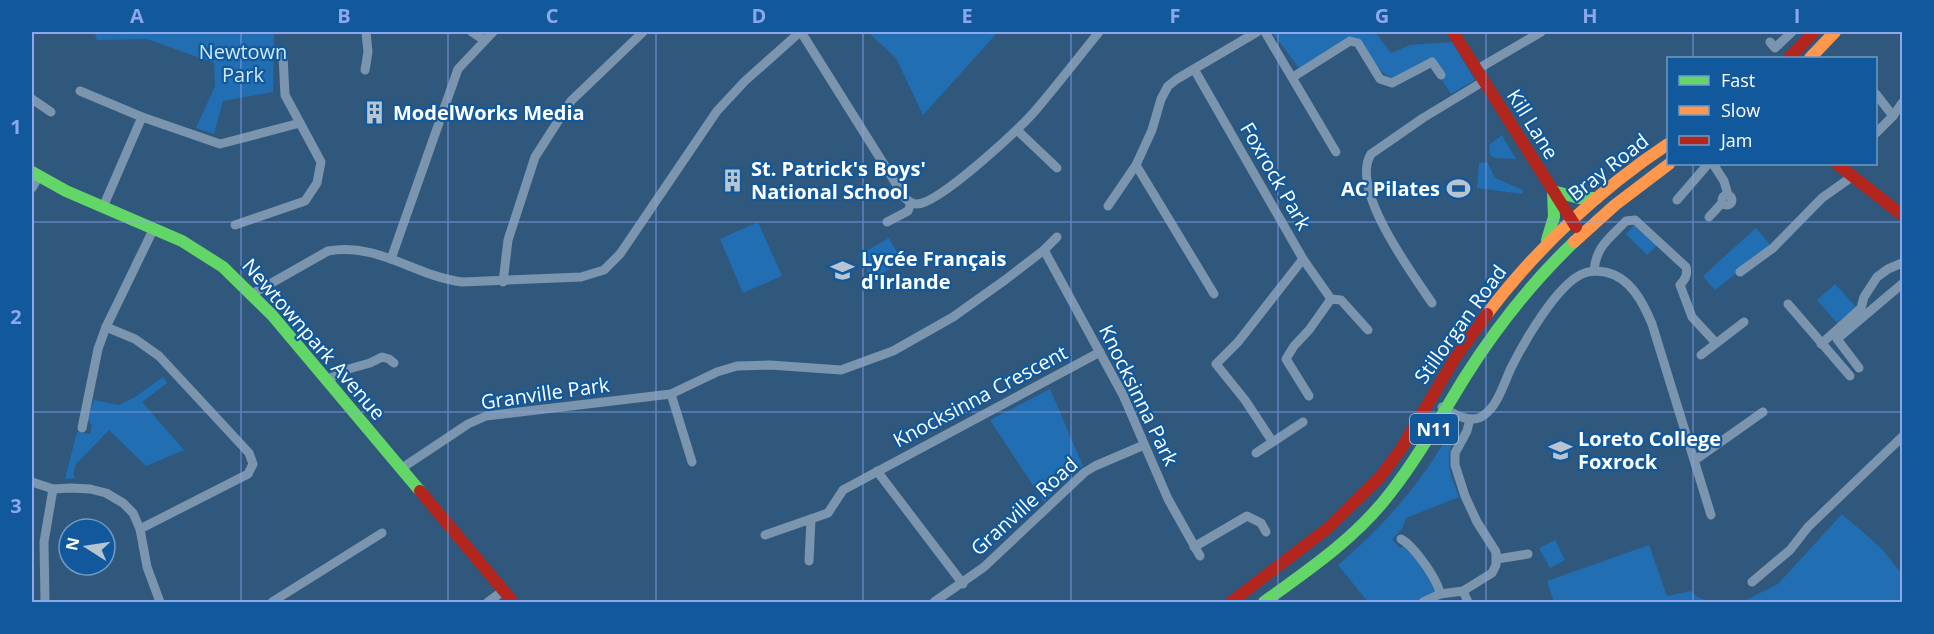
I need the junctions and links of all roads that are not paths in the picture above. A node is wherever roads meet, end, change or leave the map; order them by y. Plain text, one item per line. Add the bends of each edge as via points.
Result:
1 (366, 32) edge
2 (472, 32) edge
3 (493, 32) edge
4 (643, 32) edge
5 (800, 32) edge
6 (1099, 32) edge
7 (1257, 32) edge
8 (1265, 32) edge
9 (1453, 32) edge
10 (1540, 32) edge
11 (1792, 32) edge
12 (1814, 32) edge
13 (1835, 32) edge
14 (484, 40) junction
15 (1770, 42) dead end
16 (283, 56) dead end
17 (1790, 57) edge
18 (1811, 57) edge
19 (1194, 69) junction
20 (365, 70) dead end
21 (1476, 70) junction
22 (1441, 75) dead end
23 (1293, 76) junction
24 (1484, 81) junction
25 (80, 91) dead end
26 (1877, 95) edge
27 (32, 99) edge
28 (1902, 103) edge
29 (51, 112) dead end
30 (1893, 116) junction
31 (142, 117) junction
32 (300, 123) junction
33 (1017, 130) junction
34 (1877, 131) edge
35 (1667, 145) edge
36 (1336, 152) dead end
37 (1136, 165) junction
38 (1668, 165) edge
39 (1707, 165) edge
40 (1714, 165) edge
41 (1841, 165) edge
42 (1057, 168) dead end
43 (35, 174) edge
44 (1853, 176) junction
45 (32, 188) edge
46 (1553, 191) junction
47 (1597, 198) junction
48 (1677, 200) dead end
49 (911, 203) junction
50 (1108, 206) dead end
51 (102, 207) junction
52 (1902, 215) edge
53 (1709, 217) dead end
54 (1571, 220) junction
55 (887, 222) dead end
56 (235, 225) dead end
57 (1592, 227) joint
58 (154, 228) junction
59 (1582, 236) junction
60 (1057, 237) dead end
61 (1546, 245) junction
62 (1044, 250) junction
63 (391, 259) junction
64 (1303, 259) junction
65 (1902, 262) edge
66 (1594, 271) junction
67 (1740, 272) dead end
68 (503, 282) junction
69 (1902, 284) edge
70 (252, 294) junction
71 (1214, 294) dead end
72 (1331, 299) junction
73 (1432, 303) dead end
74 (1788, 304) dead end
75 (1744, 322) dead end
76 (106, 327) junction
77 (1368, 330) dead end
78 (1716, 343) junction
79 (1821, 344) junction
80 (1100, 352) junction
81 (1701, 355) dead end
82 (394, 363) dead end
83 (1859, 368) dead end
84 (1850, 376) dead end
85 (327, 380) junction
86 (671, 394) junction
87 (1309, 396) dead end
88 (1430, 399) junction
89 (1446, 409) junction
90 (1763, 412) dead end
91 (1470, 419) junction
92 (1304, 422) dead end
93 (82, 428) dead end
94 (1902, 437) edge
95 (1272, 441) junction
96 (1144, 445) junction
97 (1256, 453) dead end
98 (1695, 460) junction
99 (692, 462) dead end
100 (402, 468) junction
101 (877, 471) junction
102 (32, 482) edge
103 (53, 489) junction
104 (1711, 515) dead end
105 (811, 519) junction
106 (140, 529) junction
107 (1266, 531) dead end
108 (382, 534) dead end
109 (765, 535) dead end
110 (1401, 540) dead end
111 (1194, 547) junction
112 (1528, 554) dead end
113 (1200, 556) dead end
114 (1497, 559) junction
115 (808, 561) dead end
116 (1752, 582) dead end
117 (963, 584) junction
118 (503, 591) junction
119 (1463, 591) junction
120 (1440, 594) junction
121 (45, 603) edge
122 (160, 603) edge
123 (272, 603) edge
124 (488, 603) edge
125 (513, 603) edge
126 (934, 603) edge
127 (1231, 603) edge
128 (1264, 603) edge
129 (1423, 603) edge
130 (1468, 603) edge

1 - 20 street
2 - 14 street
3 - 14 street
4 - 68 street via 572,101 535,157 508,240
5 - 49 street
5 - 68 street via 721,105 635,233 604,270 581,277
6 - 33 street
7 - 19 street
8 - 23 street
9 - 21 main road, Kill Lane
10 - 21 street
11 - 15 street via 1775,48
12 - 17 main road
13 - 18 main road
14 - 63 street via 458,69
16 - 32 street via 285,95
19 - 37 street via 1168,86
19 - 64 street, Foxrock Park
21 - 24 main road, Kill Lane
22 - 23 street via 1432,62 1392,83 1386,82 1380,79 1358,43 1350,41
23 - 36 street
24 - 46 main road, Kill Lane
24 - 73 street via 1423,117 1371,154 1366,162 1370,195 1383,225
25 - 31 street
26 - 30 street
27 - 29 street
28 - 30 street
30 - 34 street
31 - 32 street via 220,144
31 - 51 street
32 - 56 street via 321,162 317,183 306,201
33 - 42 street
33 - 49 street via 950,187 922,203
35 - 47 main road, Bray Road / N11
37 - 50 street
37 - 71 street
38 - 57 main road, Bray Road / N11
39 - 48 street
40 - 53 street via 1724,181 1725,199
41 - 44 main road
43 - 45 street
43 - 51 main road, Newtownpark Avenue
44 - 52 main road
44 - 67 street via 1822,198 1773,248
46 - 47 main road
46 - 54 main road, Kill Lane
46 - 61 main road via 1554,217
47 - 54 main road, Bray Road / N11
49 - 55 street via 908,211
51 - 58 main road, Newtownpark Avenue
54 - 59 main road, Kill Lane
54 - 61 main road, Stillorgan Road / N11
57 - 59 main road, Stillorgan Road / N11
58 - 70 main road, Newtownpark Avenue via 198,249
58 - 76 street
59 - 89 main road, Stillorgan Road / N11 via 1526,292 1477,358
60 - 62 street, Granville Park
61 - 88 main road, Stillorgan Road / N11 via 1492,307
62 - 80 street, Knocksinna Park
62 - 86 street, Granville Park via 953,316 893,351 841,370 737,366
63 - 68 street via 444,280
63 - 70 street via 351,249 328,251
64 - 72 street, Foxrock Park
64 - 95 street via 1216,364
65 - 79 street via 1877,277 1861,308
66 - 78 street via 1600,248 1626,221 1635,220 1686,267 1680,285 1689,312
66 - 91 street via 1575,278 1561,292 1527,337 1490,409 1478,419
66 - 98 street via 1623,279 1645,308
69 - 83 street via 1837,339
70 - 85 main road, Newtownpark Avenue
72 - 77 street, Foxrock Park via 1341,300
72 - 87 street via 1286,359
74 - 79 street
75 - 78 street
76 - 93 street
76 - 106 street via 135,339 159,356 249,453 253,464 248,474
78 - 81 street
79 - 84 street
80 - 96 street, Knocksinna Park
80 - 101 street, Knocksinna Crescent
82 - 85 street via 382,357
85 - 100 main road, Newtownpark Avenue
86 - 99 street
86 - 100 street, Granville Park via 486,416
88 - 89 street
88 - 127 main road, Stillorgan Road / N11 via 1382,475 1358,500 1326,530
89 - 91 street
89 - 128 main road, Stillorgan Road / N11 via 1398,485 1376,511 1345,541
90 - 98 street
91 - 114 street via 1458,446 1455,465 1476,522 1492,544
92 - 95 street
94 - 116 street via 1808,527 1790,550
95 - 97 street
96 - 111 street, Knocksinna Park
96 - 117 street, Granville Road via 1095,466 1078,478
98 - 104 street
100 - 118 main road, Newtownpark Avenue
101 - 105 street, Knocksinna Crescent via 843,490 828,513
101 - 117 street
102 - 103 street
103 - 106 street via 90,489 106,494 133,513
103 - 121 street via 44,542
105 - 109 street
105 - 115 street
106 - 122 street via 147,567
107 - 111 street via 1261,523 1247,516
108 - 123 street
110 - 120 street via 1410,544 1428,568
111 - 113 street, Knocksinna Park
112 - 114 street
114 - 119 street via 1492,573
117 - 126 street, Granville Road
118 - 124 street
118 - 125 main road, Newtownpark Avenue
119 - 120 street
119 - 130 street
120 - 129 street

